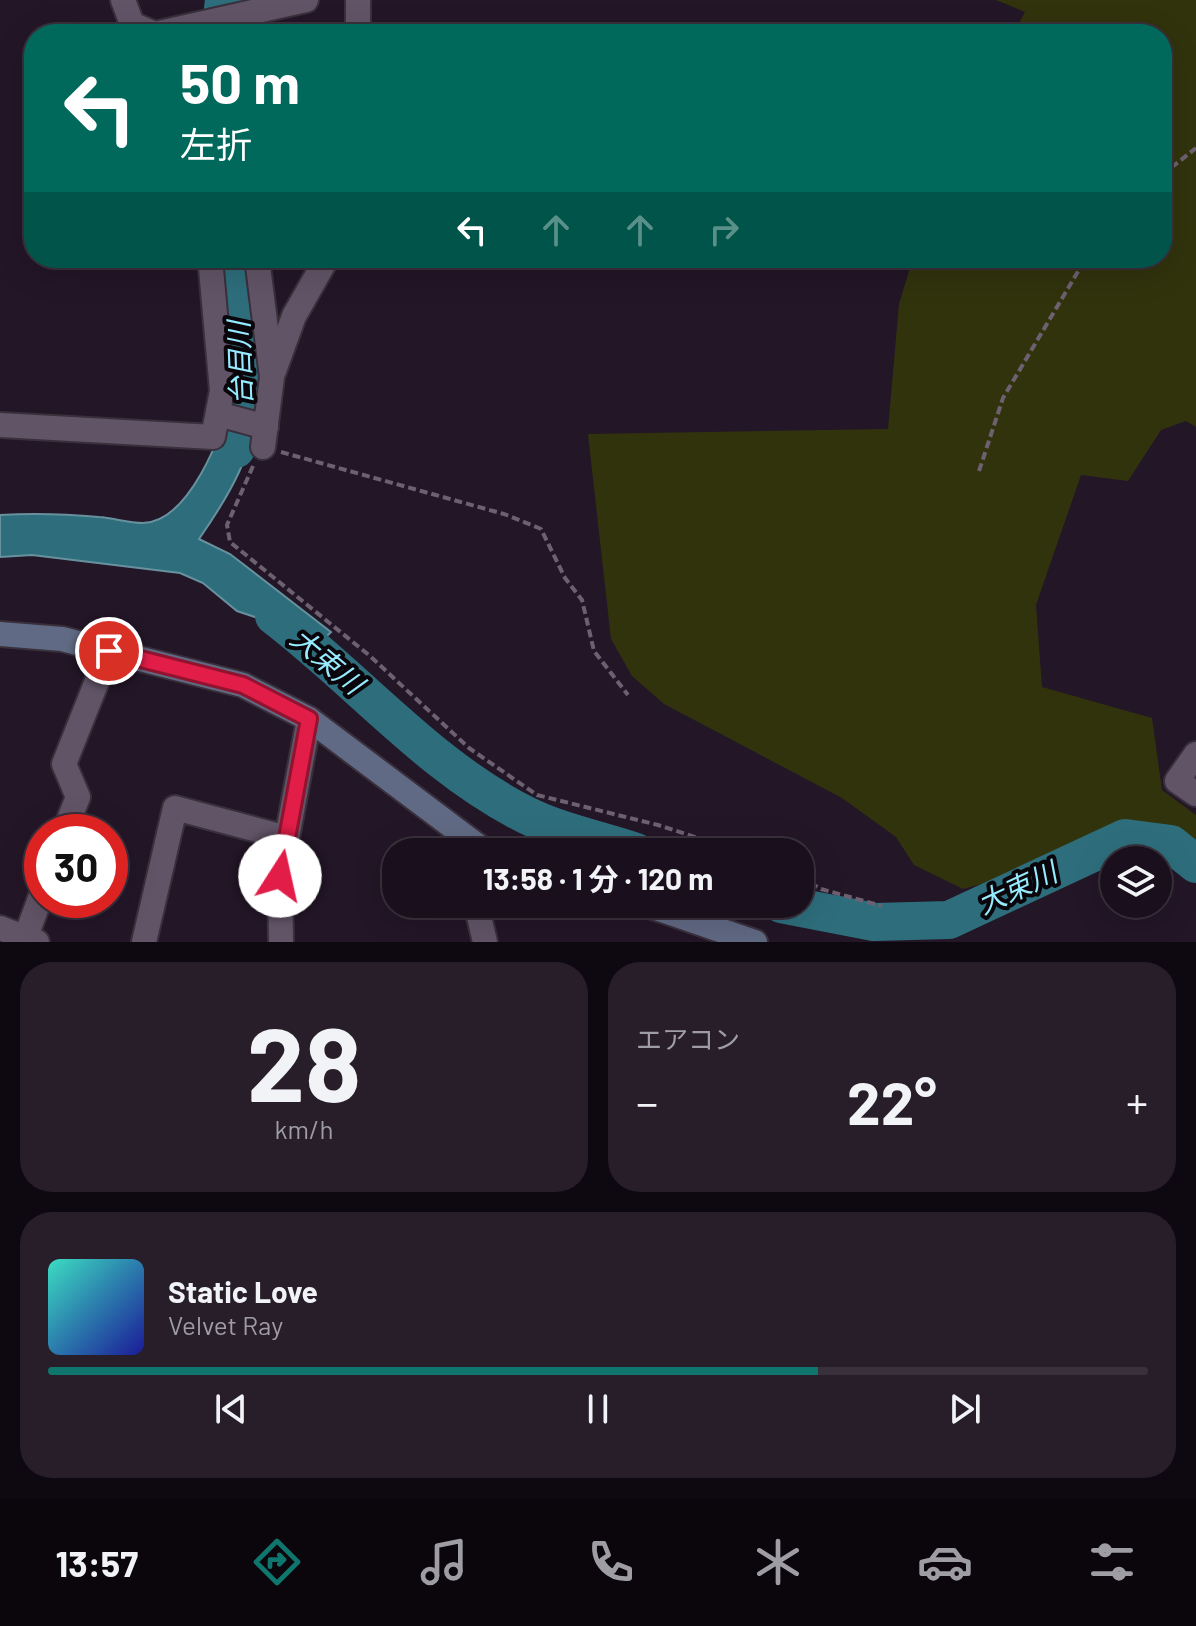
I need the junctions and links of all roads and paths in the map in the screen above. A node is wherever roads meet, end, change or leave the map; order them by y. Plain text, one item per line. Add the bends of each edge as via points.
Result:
1 (123, 0) edge
2 (306, 0) edge
3 (358, 0) edge
4 (244, 15) edge
5 (199, 20) edge
6 (135, 24) edge
7 (358, 24) edge
8 (1196, 148) edge
9 (1172, 167) edge
10 (211, 268) edge
11 (258, 268) edge
12 (321, 268) edge
13 (1080, 268) edge
14 (272, 377) junction
15 (222, 414) junction
16 (0, 425) edge
17 (263, 433) junction
18 (979, 471) dead end
19 (0, 634) edge
20 (109, 651) junction
21 (628, 695) dead end
22 (309, 719) junction
23 (1196, 754) edge
24 (1196, 794) edge
25 (71, 814) edge
26 (287, 838) junction
27 (465, 838) edge
28 (698, 838) edge
29 (814, 885) edge
30 (882, 906) dead end
31 (35, 918) edge
32 (479, 918) edge
33 (685, 918) edge
34 (0, 928) edge
35 (29, 940) edge
36 (144, 942) edge
37 (281, 942) edge
38 (485, 942) edge
39 (755, 942) edge

1 - 6 street via 126,16
2 - 4 street
3 - 7 street
4 - 5 street
8 - 9 path
10 - 15 street via 222,354
11 - 14 street
12 - 14 street via 294,316
13 - 18 path via 1003,398
14 - 17 street
15 - 16 street via 213,437
15 - 17 street
17 - 21 path via 541,529 582,600 594,651
17 - 28 path via 227,525 230,542 370,656 437,721 537,795
19 - 20 street via 62,639
20 - 22 street via 243,685
20 - 25 street via 64,764 78,797
22 - 26 street
22 - 27 street
23 - 24 street via 1177,781
26 - 36 street via 175,808
26 - 37 street via 280,876
29 - 30 path
31 - 35 street
32 - 38 street
33 - 39 street
34 - 35 street

